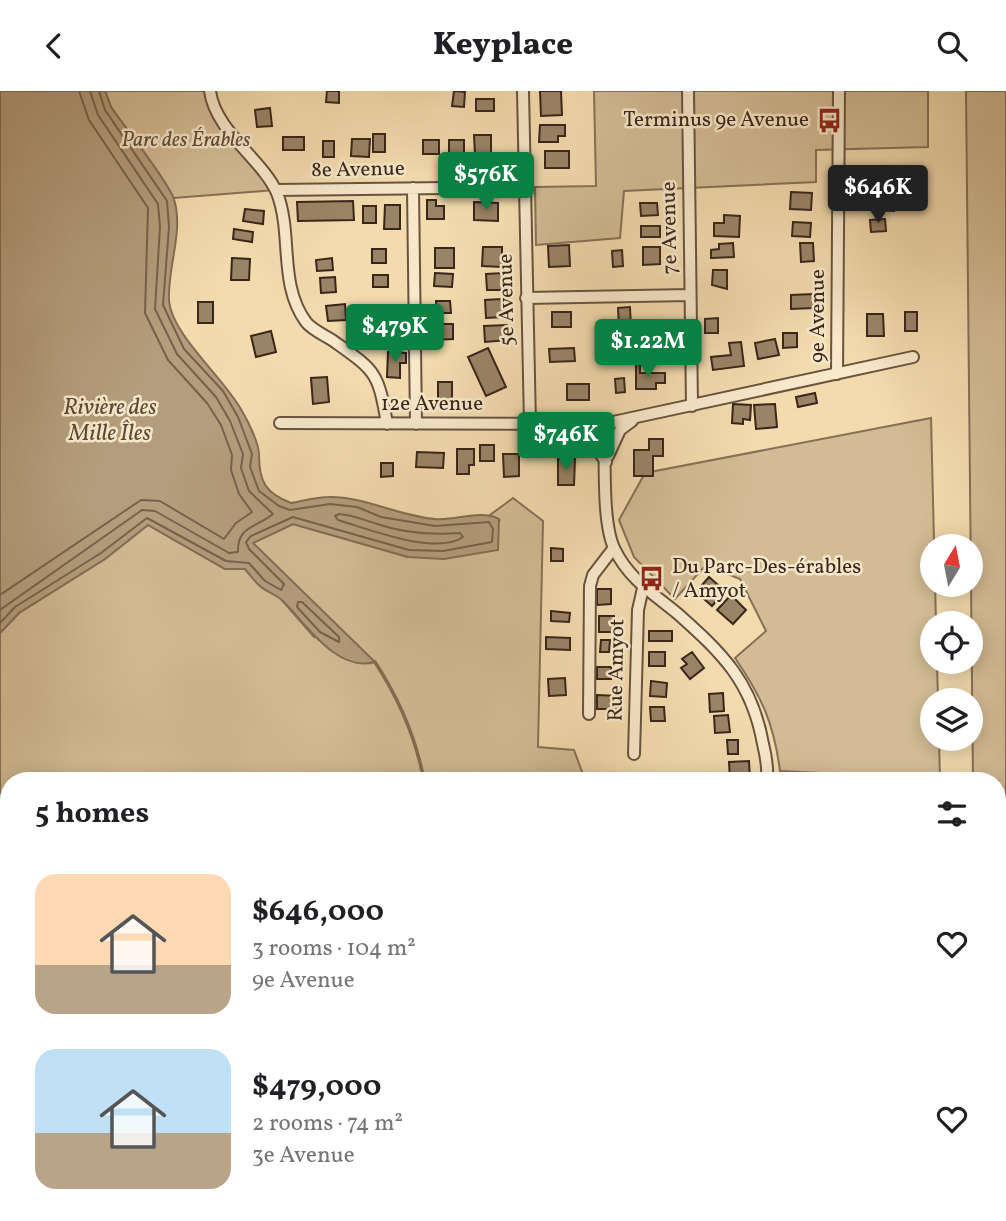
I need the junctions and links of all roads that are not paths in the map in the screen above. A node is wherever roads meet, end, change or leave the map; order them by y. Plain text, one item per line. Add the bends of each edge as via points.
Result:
1 (210, 91) edge
2 (523, 91) edge
3 (688, 91) edge
4 (839, 91) edge
5 (524, 187) junction
6 (413, 188) junction
7 (276, 190) junction
8 (690, 295) junction
9 (526, 298) junction
10 (914, 357) dead end
11 (837, 374) junction
12 (692, 406) junction
13 (634, 419) junction
14 (279, 423) dead end
15 (387, 423) junction
16 (416, 423) junction
17 (530, 424) junction
18 (566, 424) junction
19 (604, 424) junction
20 (606, 462) junction
21 (613, 549) junction
22 (643, 588) junction
23 (589, 713) dead end
24 (634, 754) dead end
25 (766, 772) edge

1 - 7 street via 233,137
2 - 5 street, 5e Avenue
3 - 8 street, 7e Avenue
4 - 11 street, 9e Avenue
5 - 6 street, 8e Avenue
5 - 9 street, 5e Avenue
6 - 7 street, 8e Avenue
6 - 16 street
7 - 15 street via 284,218 289,286 306,323 372,368 382,391
8 - 9 street
8 - 12 street, 7e Avenue
9 - 17 street, 5e Avenue
10 - 11 street, 12e Avenue
11 - 12 street, 12e Avenue
12 - 13 street, 12e Avenue
13 - 19 street, 12e Avenue
13 - 20 street via 620,430
14 - 15 street, 12e Avenue
15 - 16 street, 12e Avenue
16 - 17 street, 12e Avenue
17 - 18 street, 12e Avenue
18 - 19 street, 12e Avenue
18 - 20 street via 590,439
19 - 20 street
20 - 21 street via 607,520
21 - 22 street
21 - 23 street via 590,586
22 - 24 street, Rue Amyot via 638,610
22 - 25 street via 729,663 758,712

